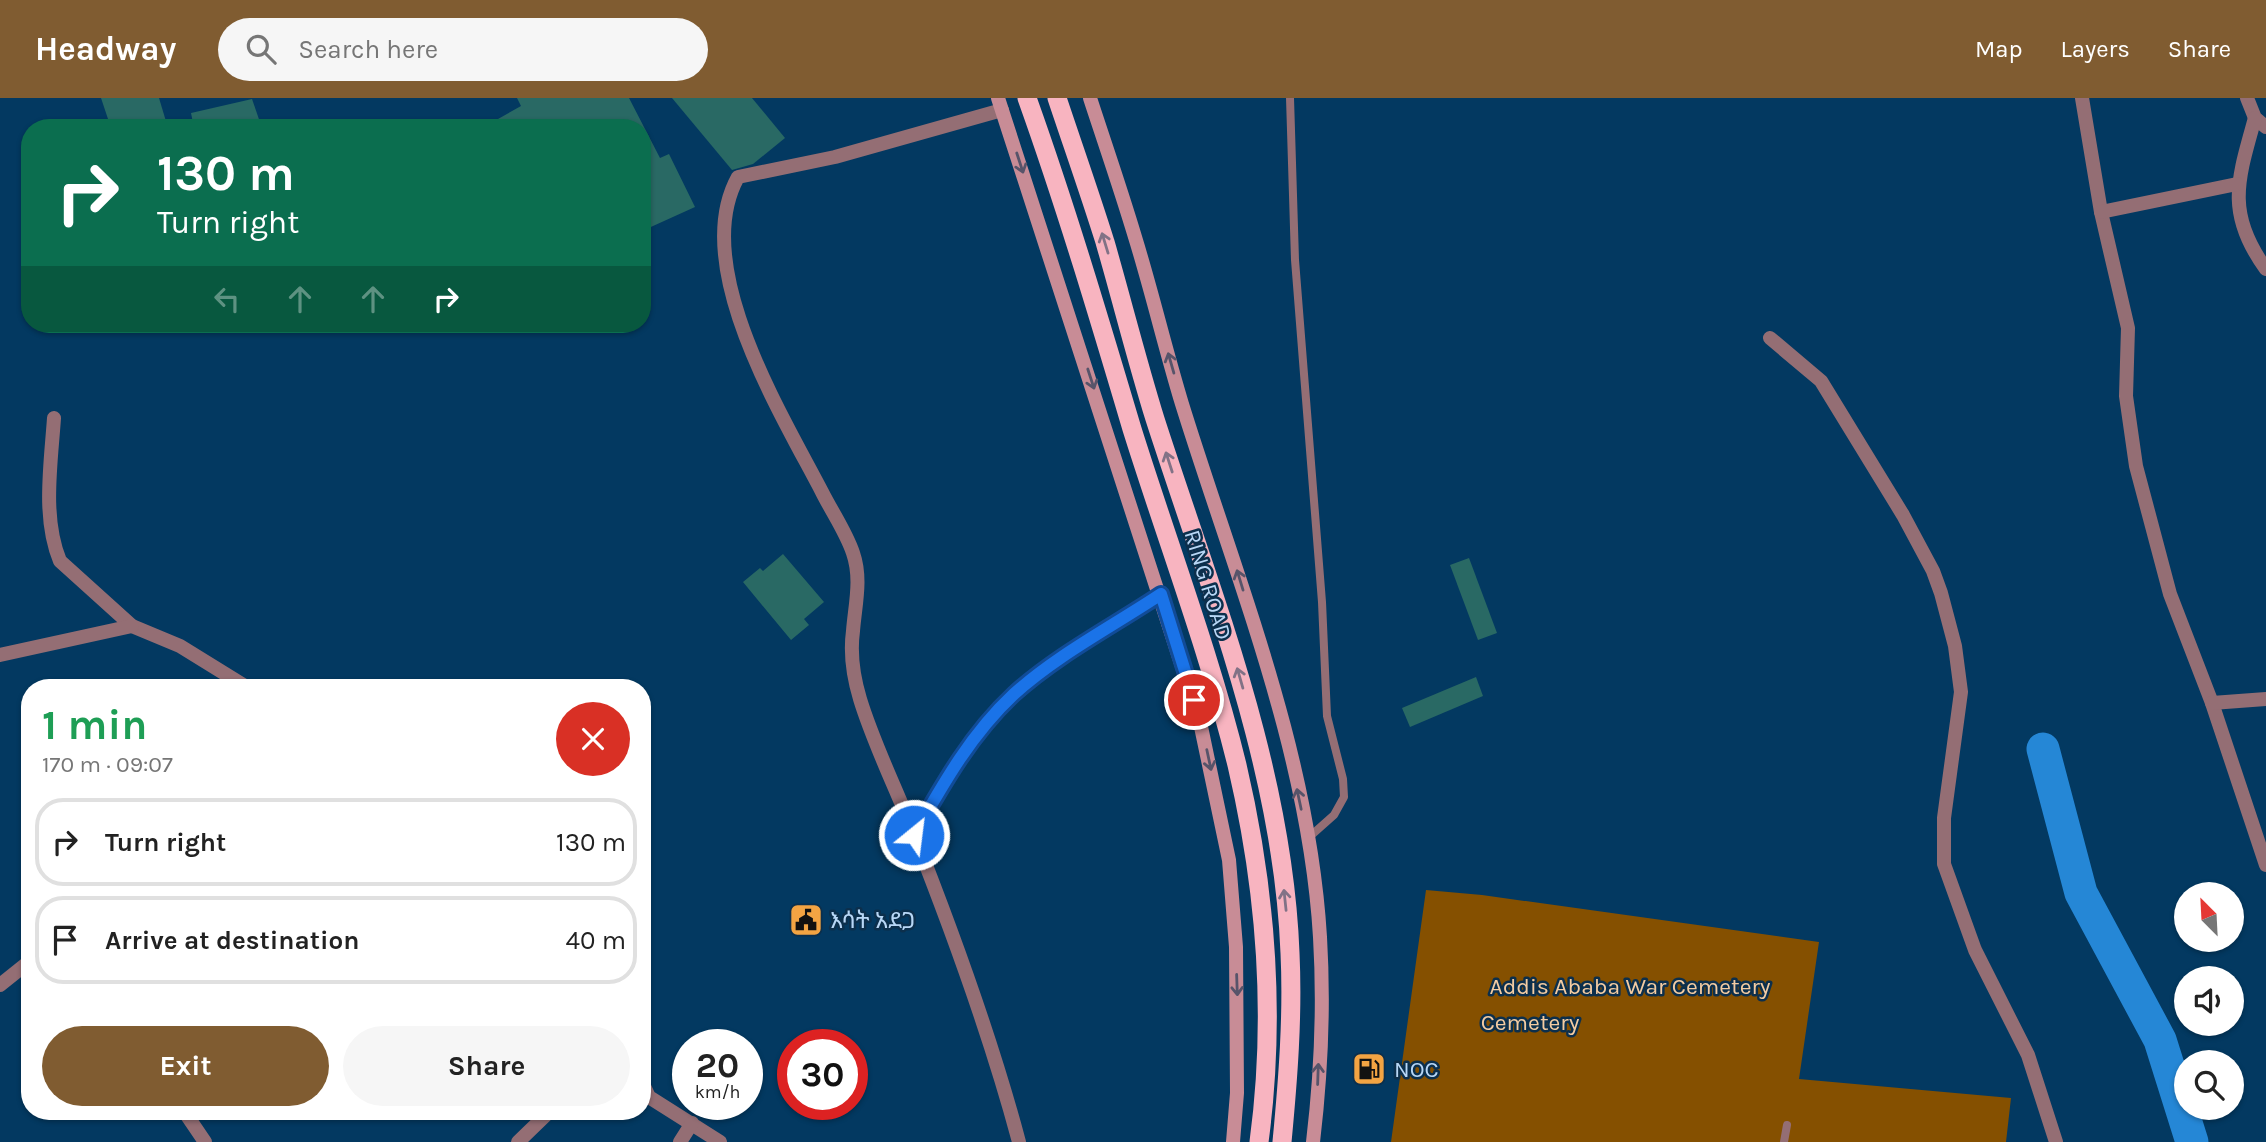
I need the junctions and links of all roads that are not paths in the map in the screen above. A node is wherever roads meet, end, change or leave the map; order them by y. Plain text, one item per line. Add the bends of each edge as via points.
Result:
1 (1027, 98) edge
2 (1057, 98) edge
3 (1090, 98) edge
4 (1290, 98) edge
5 (2082, 98) edge
6 (2247, 98) edge
7 (1000, 104) edge
8 (2260, 122) edge
9 (2237, 184) junction
10 (2101, 212) junction
11 (2266, 269) edge
12 (1770, 338) dead end
13 (54, 418) dead end
14 (1161, 594) junction
15 (132, 626) junction
16 (0, 655) edge
17 (233, 679) edge
18 (2266, 699) edge
19 (2212, 703) junction
20 (914, 835) junction
21 (1307, 839) junction
22 (2266, 865) edge
23 (21, 968) edge
24 (0, 985) edge
25 (651, 1099) edge
26 (190, 1120) edge
27 (541, 1120) edge
28 (692, 1123) junction
29 (1787, 1125) dead end
30 (205, 1142) edge
31 (518, 1142) edge
32 (680, 1142) edge
33 (720, 1142) edge
34 (1019, 1142) edge
35 (1233, 1142) edge
36 (1259, 1142) edge
37 (1282, 1142) edge
38 (1313, 1142) edge
39 (1784, 1142) edge
40 (2056, 1142) edge

1 - 36 highway, RING ROAD via 1105,330 1237,765 1253,846 1265,952 1269,1050
37 -> 2 highway, RING ROAD via 1289,1066 1290,952 1269,788 1231,646 1158,428 1104,239
21 -> 3 main road, RING ROAD via 1268,668
4 - 21 lane via 1295,260 1327,716 1344,797 1334,815
5 - 10 street
6 - 8 street
7 -> 14 main road
7 - 20 street via 835,157 738,177 730,190 724,224 724,253 737,311 774,400 853,554 858,599 853,666 860,699
8 - 9 street
9 - 10 street
9 - 11 street via 2241,218
10 - 19 street via 2128,328 2126,396 2136,466 2170,594
12 - 40 street via 1821,381 1903,515 1937,582 1955,646 1961,692 1944,818 1944,864 1975,950 2028,1055
13 - 15 street via 50,514 54,546 60,561
14 - 20 street via 1015,693 948,774
14 -> 35 main road via 1200,722 1229,860 1238,1023
15 - 16 street
15 - 17 street via 180,646
18 - 19 street
19 - 22 street
20 - 34 street
38 -> 21 main road, RING ROAD via 1320,936
23 - 24 street
25 - 28 street
26 - 30 street
27 - 31 street
28 - 32 street
28 - 33 street
29 - 39 lane

